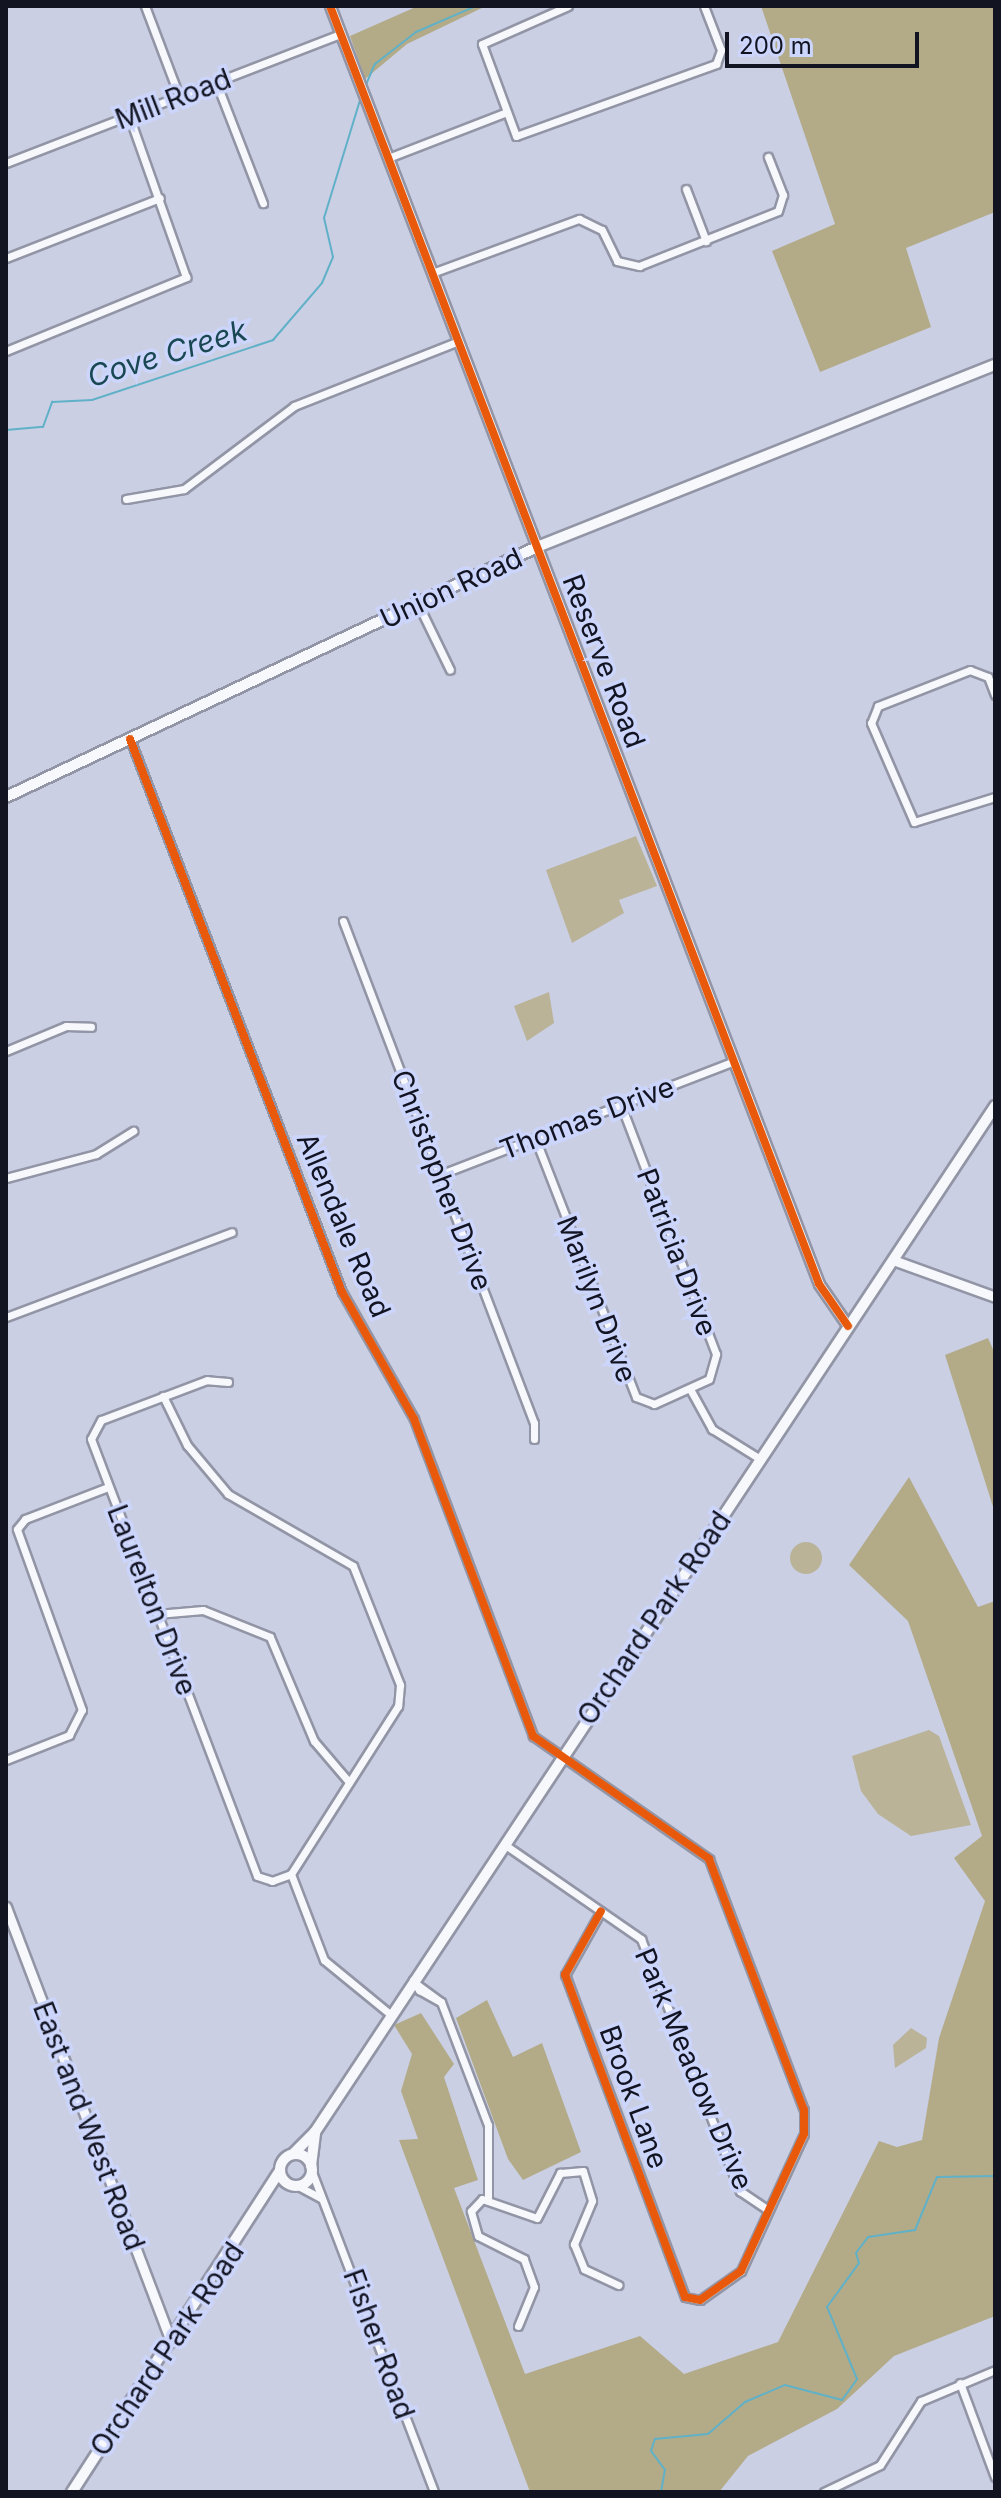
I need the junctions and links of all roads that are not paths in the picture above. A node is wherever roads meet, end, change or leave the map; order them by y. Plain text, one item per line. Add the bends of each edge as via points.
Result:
1 (145, 6) edge
2 (330, 6) edge
3 (568, 6) edge
4 (704, 6) edge
5 (341, 34) junction
6 (216, 82) junction
7 (179, 96) junction
8 (504, 113) junction
9 (129, 116) junction
10 (768, 157) dead end
11 (388, 158) junction
12 (6, 163) edge
13 (686, 189) dead end
14 (160, 198) junction
15 (263, 203) dead end
16 (706, 241) junction
17 (6, 258) edge
18 (432, 273) junction
19 (459, 341) junction
20 (6, 351) edge
21 (995, 365) edge
22 (126, 499) dead end
23 (537, 547) junction
24 (418, 604) junction
25 (450, 670) dead end
26 (995, 695) edge
27 (130, 739) junction
28 (6, 797) edge
29 (995, 797) edge
30 (343, 921) dead end
31 (91, 1027) dead end
32 (6, 1051) edge
33 (734, 1061) junction
34 (621, 1105) junction
35 (995, 1106) edge
36 (133, 1131) dead end
37 (535, 1138) junction
38 (439, 1175) junction
39 (6, 1178) edge
40 (232, 1232) dead end
41 (893, 1260) junction
42 (995, 1297) edge
43 (6, 1317) edge
44 (848, 1326) junction
45 (228, 1382) dead end
46 (690, 1389) junction
47 (163, 1396) junction
48 (534, 1439) dead end
49 (760, 1459) junction
50 (108, 1487) junction
51 (157, 1614) junction
52 (562, 1755) junction
53 (6, 1760) edge
54 (348, 1781) junction
55 (504, 1844) junction
56 (291, 1874) junction
57 (6, 1907) edge
58 (601, 1911) junction
59 (415, 1982) junction
60 (390, 2014) junction
61 (315, 2132) junction
62 (293, 2154) junction
63 (312, 2169) junction
64 (280, 2170) junction
65 (295, 2186) junction
66 (488, 2197) junction
67 (321, 2198) junction
68 (262, 2206) junction
69 (768, 2210) junction
70 (619, 2285) dead end
71 (692, 2301) joint
72 (518, 2326) dead end
73 (173, 2345) junction
74 (995, 2370) edge
75 (960, 2383) junction
76 (995, 2477) edge
77 (72, 2492) edge
78 (434, 2492) edge
79 (824, 2492) edge

1 - 7 street
2 - 5 street, Reserve Road
3 - 8 street via 482,44
4 - 8 street via 721,50 713,66 525,138 512,133
5 - 6 street, Mill Road
5 - 11 street, Reserve Road
6 - 7 street, Mill Road
6 - 15 street
7 - 9 street, Mill Road
8 - 11 street
9 - 12 street, Mill Road
9 - 14 street
10 - 16 street via 783,195 778,211
11 - 18 street, Reserve Road
13 - 16 street
14 - 17 street
14 - 20 street via 186,277
16 - 18 street via 627,267 598,226 572,219
18 - 19 street, Reserve Road
19 - 22 street via 294,406 184,489
19 - 23 street, Reserve Road
21 - 23 main road, Union Road
23 - 24 main road, Union Road
23 - 33 street, Reserve Road
24 - 25 street
24 - 27 main road, Union Road
26 - 29 street via 988,677 970,670 878,706 871,723 914,822
27 - 28 main road, Union Road
27 - 52 street, Allendale Road via 342,1292 414,1419 533,1736
30 - 38 street, Christopher Drive
31 - 32 street via 66,1026
33 - 34 street, Thomas Drive
33 - 44 street, Reserve Road via 819,1284
34 - 37 street, Thomas Drive
34 - 46 street, Patricia Drive via 716,1354 712,1374
35 - 41 main road, Orchard Park Road
36 - 39 street via 96,1154
37 - 38 street, Thomas Drive
37 - 46 street, Marilyn Drive via 636,1397 649,1405
38 - 48 street, Christopher Drive via 534,1423
40 - 43 street
41 - 42 street
41 - 44 main road, Orchard Park Road
44 - 49 main road, Orchard Park Road
45 - 47 street, Laurelton Drive via 207,1380
46 - 49 street via 712,1429
47 - 50 street, Laurelton Drive via 92,1429
47 - 54 street via 187,1445 228,1494 355,1569 401,1693
49 - 52 main road, Orchard Park Road
50 - 51 street, Laurelton Drive
50 - 53 street via 25,1519 17,1529 82,1710 69,1735
51 - 54 street via 203,1610 270,1637 314,1741
51 - 56 street, Laurelton Drive via 257,1876 272,1881
52 - 55 main road, Orchard Park Road
52 - 69 street, Allendale Road via 709,1859 804,2110 804,2134
54 - 56 street
55 - 58 street, Park Meadow Drive
55 - 59 main road, Orchard Park Road
56 - 60 street via 324,1960
57 - 73 street, East and West Road
58 - 69 street, Park Meadow Drive via 641,1939 654,1959 740,2191
58 - 71 street, Brook Lane via 565,1975
59 - 60 main road, Orchard Park Road
59 - 66 street via 441,2002 488,2125
60 - 61 main road, Orchard Park Road
61 - 62 main road, Orchard Park Road
61 - 63 main road, Orchard Park Road
62 - 63 main road
62 - 64 main road, Orchard Park Road
63 - 65 main road, Orchard Park Road
63 - 67 street, Fisher Road
64 - 65 main road
64 - 68 main road, Orchard Park Road
65 - 67 street
65 - 68 main road, Orchard Park Road
66 - 70 street via 537,2218 560,2173 583,2171 592,2201 574,2244 584,2269
66 - 72 street via 471,2211 478,2236 524,2259 534,2287
67 - 78 street, Fisher Road
68 - 73 main road, Orchard Park Road
69 - 71 street, Allendale Road via 733,2283
73 - 77 main road, Orchard Park Road
74 - 75 street
75 - 76 street
75 - 79 street via 921,2401 880,2465

